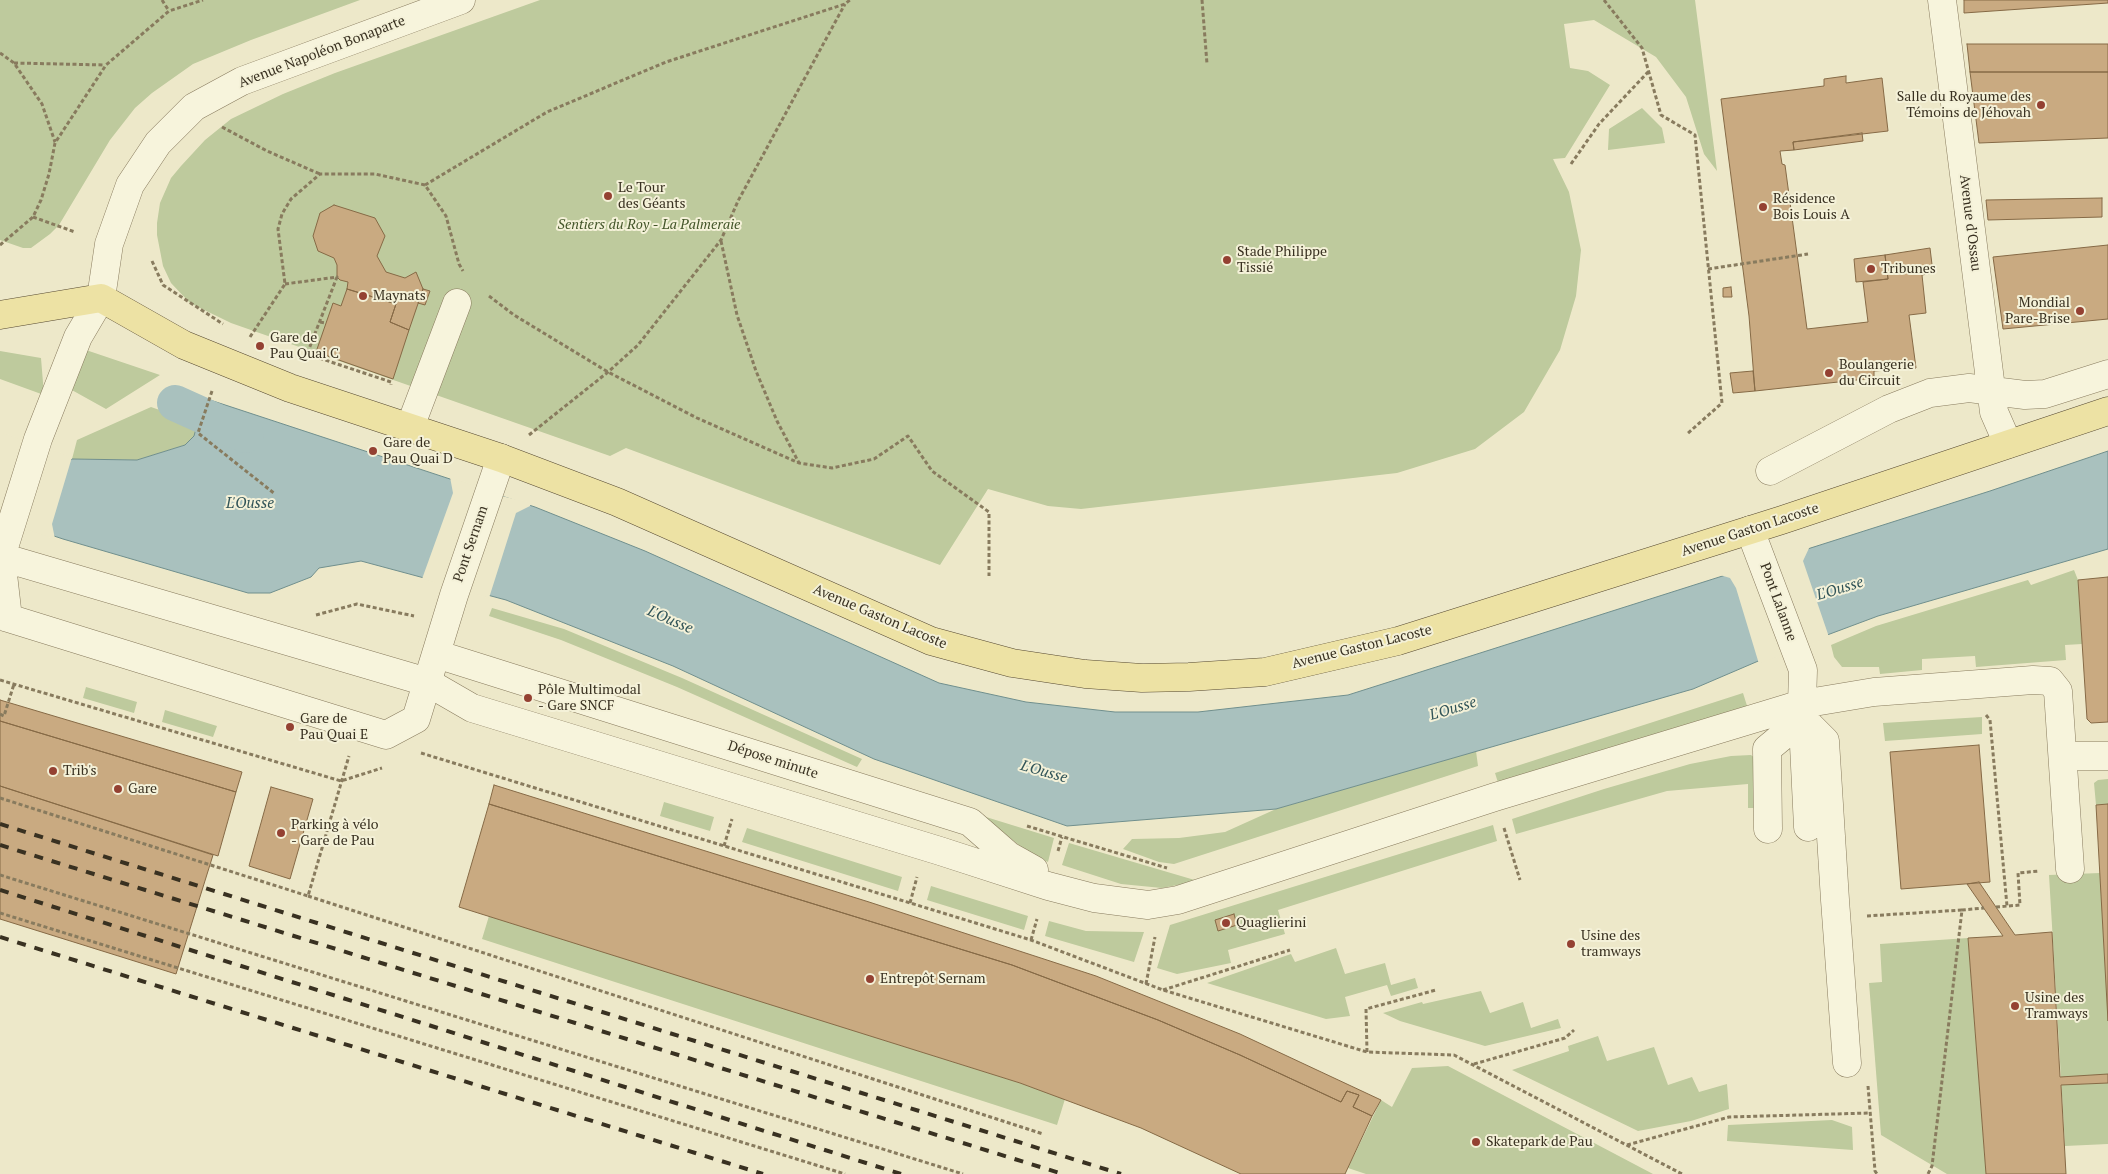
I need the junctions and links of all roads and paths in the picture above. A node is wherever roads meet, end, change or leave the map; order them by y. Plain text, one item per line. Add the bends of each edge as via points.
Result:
1 (162, 0) edge
2 (203, 0) edge
3 (461, 0) edge
4 (850, 0) edge
5 (1202, 0) edge
6 (1604, 0) edge
7 (1942, 0) edge
8 (845, 4) junction
9 (169, 11) junction
10 (0, 53) edge
11 (14, 63) junction
12 (1207, 64) dead end
13 (106, 65) junction
14 (1648, 72) junction
15 (194, 107) junction
16 (55, 143) junction
17 (1571, 164) dead end
18 (320, 174) junction
19 (425, 185) junction
20 (33, 216) junction
21 (75, 232) dead end
22 (721, 240) junction
23 (0, 245) edge
24 (1808, 254) dead end
25 (152, 261) dead end
26 (1708, 269) junction
27 (285, 284) junction
28 (462, 290) joint
29 (486, 294) dead end
30 (101, 298) junction
31 (0, 315) edge
32 (320, 322) junction
33 (224, 324) dead end
34 (326, 324) dead end
35 (249, 340) dead end
36 (306, 356) dead end
37 (608, 372) junction
38 (2108, 374) edge
39 (212, 391) dead end
40 (1991, 391) junction
41 (2108, 412) edge
42 (410, 428) junction
43 (1687, 434) dead end
44 (2008, 444) junction
45 (501, 458) junction
46 (799, 464) junction
47 (1770, 471) dead end
48 (275, 494) dead end
49 (1754, 539) junction
50 (1, 557) junction
51 (989, 576) dead end
52 (436, 654) junction
53 (0, 680) edge
54 (427, 682) junction
55 (14, 684) junction
56 (1803, 711) junction
57 (1981, 711) dead end
58 (0, 714) edge
59 (418, 752) dead end
60 (350, 754) dead end
61 (2063, 756) junction
62 (2108, 756) edge
63 (341, 781) junction
64 (0, 798) edge
65 (734, 814) dead end
66 (1504, 825) dead end
67 (724, 846) junction
68 (2070, 869) joint
69 (919, 872) dead end
70 (0, 876) edge
71 (1520, 880) dead end
72 (308, 896) junction
73 (1094, 898) junction
74 (910, 903) junction
75 (2007, 906) junction
76 (1996, 907) dead end
77 (1984, 908) dead end
78 (1962, 910) junction
79 (0, 913) edge
80 (1858, 916) dead end
81 (1037, 918) dead end
82 (1156, 930) dead end
83 (1031, 940) junction
84 (1290, 950) dead end
85 (1146, 984) junction
86 (1163, 990) junction
87 (1436, 990) dead end
88 (1574, 1030) dead end
89 (1367, 1052) junction
90 (1847, 1063) dead end
91 (1473, 1064) junction
92 (1869, 1113) dead end
93 (1042, 1134) dead end
94 (1871, 1139) dead end
95 (1627, 1145) junction
96 (844, 1174) edge
97 (963, 1174) edge
98 (1682, 1174) edge
99 (1877, 1174) edge
100 (1928, 1174) edge

1 - 9 path
2 - 9 path
3 - 15 street, Avenue Napoléon Bonaparte via 242,80
4 - 8 path
5 - 12 path
6 - 14 path via 1642,48
7 - 40 street, Avenue d'Ossau
8 - 19 path via 666,62 547,112
8 - 22 path via 738,201
9 - 13 path
10 - 11 path
11 - 13 path
11 - 16 path via 42,104
13 - 16 path
14 - 17 path via 1600,124
14 - 26 path via 1661,115 1695,135
15 - 18 path via 230,133
15 - 30 street, Avenue Napoléon Bonaparte via 158,143 130,185 109,244
16 - 20 path via 41,200
18 - 19 path via 375,174
18 - 27 path via 291,199 282,214 278,229
19 - 28 path via 446,216 459,264
20 - 21 path
20 - 23 path
22 - 37 path via 638,345
22 - 46 path via 737,315 756,370
24 - 26 path
25 - 33 path via 162,284
26 - 43 path via 1722,403
27 - 32 path via 337,277
27 - 35 path
28 - 42 street
29 - 37 path via 514,315
30 - 31 main road
30 - 42 main road, Avenue Gaston Lacoste via 184,345 290,388
30 - 50 street via 78,337 41,430
32 - 34 path
32 - 36 path
37 - 45 path
37 - 46 path via 696,418
38 - 40 street via 2045,394
39 - 48 path via 198,433
40 - 44 street, Avenue d'Ossau via 1994,412
40 - 47 street via 1969,388 1930,393 1889,409
41 - 44 main road, Avenue Gaston Lacoste
42 - 45 main road, Avenue Gaston Lacoste
44 - 49 main road, Avenue Gaston Lacoste
45 - 49 main road, Avenue Gaston Lacoste via 617,502 931,641 1012,663 1085,674 1142,678 1265,672 1398,641
45 - 52 street, Pont Sernam
46 - 51 path via 832,468 874,459 908,436 932,471 989,512
49 - 56 street, Pont Lalanne via 1803,670
50 - 54 street
50 - 54 street, Pont Sernam via 8,618 386,735 416,719
52 - 54 street, Pont Sernam
52 - 73 street, Dépose minute via 970,822 1008,856 1049,880
53 - 55 path
54 - 73 street via 472,708
55 - 58 path via 4,716
55 - 63 path
56 - 56 street, Pont Lalanne via 1789,828 1767,749
56 - 61 street via 1874,692 2050,681 2058,691
56 - 73 street via 1495,797 1178,900 1148,905
56 - 90 street via 1825,741
57 - 75 path via 1990,720
59 - 67 path
60 - 63 path
61 - 62 street
61 - 68 street
63 - 72 path
64 - 72 path
65 - 67 path
66 - 71 path
67 - 74 path
68 - 75 path via 2018,873 2020,905
69 - 74 path
70 - 97 path
72 - 93 path
74 - 83 path
75 - 76 path
77 - 78 path
78 - 80 path
78 - 100 path via 1932,1166
79 - 96 path
81 - 83 path
82 - 85 path
83 - 85 path
84 - 86 path
85 - 86 path
86 - 89 path
87 - 89 path via 1366,1009
88 - 91 path via 1565,1038
89 - 91 path via 1454,1054
91 - 95 path
92 - 95 path via 1728,1117
94 - 99 path
95 - 98 path

